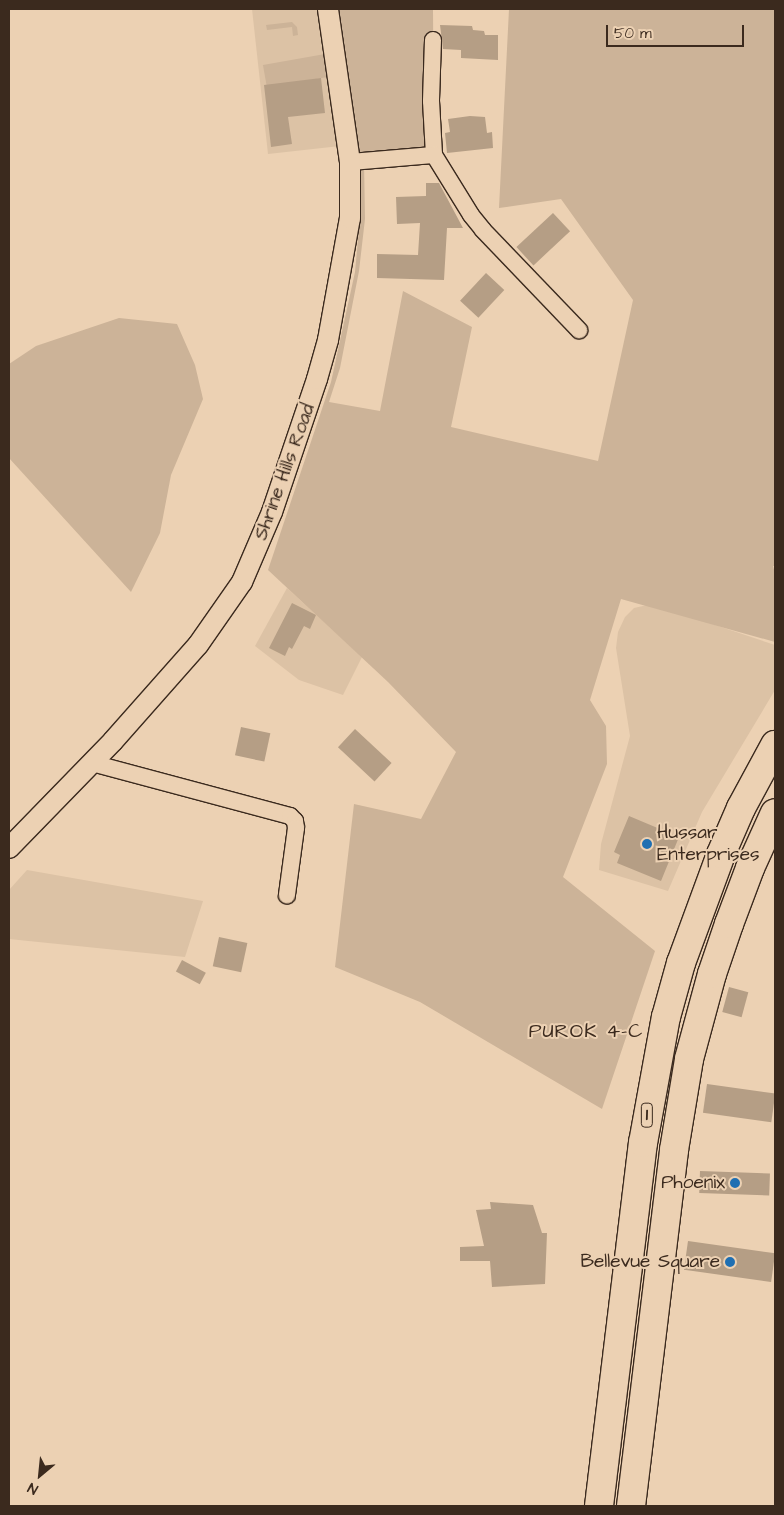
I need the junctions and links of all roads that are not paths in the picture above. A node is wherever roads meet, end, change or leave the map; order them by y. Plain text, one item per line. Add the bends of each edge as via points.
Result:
1 (328, 9) edge
2 (433, 40) dead end
3 (434, 155) junction
4 (350, 162) junction
5 (579, 330) dead end
6 (775, 746) edge
7 (92, 763) junction
8 (775, 813) edge
9 (9, 848) edge
10 (288, 895) dead end
11 (599, 1506) edge
12 (631, 1506) edge

1 - 4 street, Shrine Hills Road
2 - 3 street via 431,101
3 - 4 street
3 - 5 street via 483,230
4 - 7 street, Shrine Hills Road via 350,218 328,340 301,429 255,554 242,582 198,645
6 - 11 highway, 1 via 741,808 721,854 681,963 666,1017 643,1143
7 - 9 street, Shrine Hills Road
7 - 10 street via 290,816 296,821 296,828
8 - 12 highway, 1 via 729,924 689,1059 674,1150

